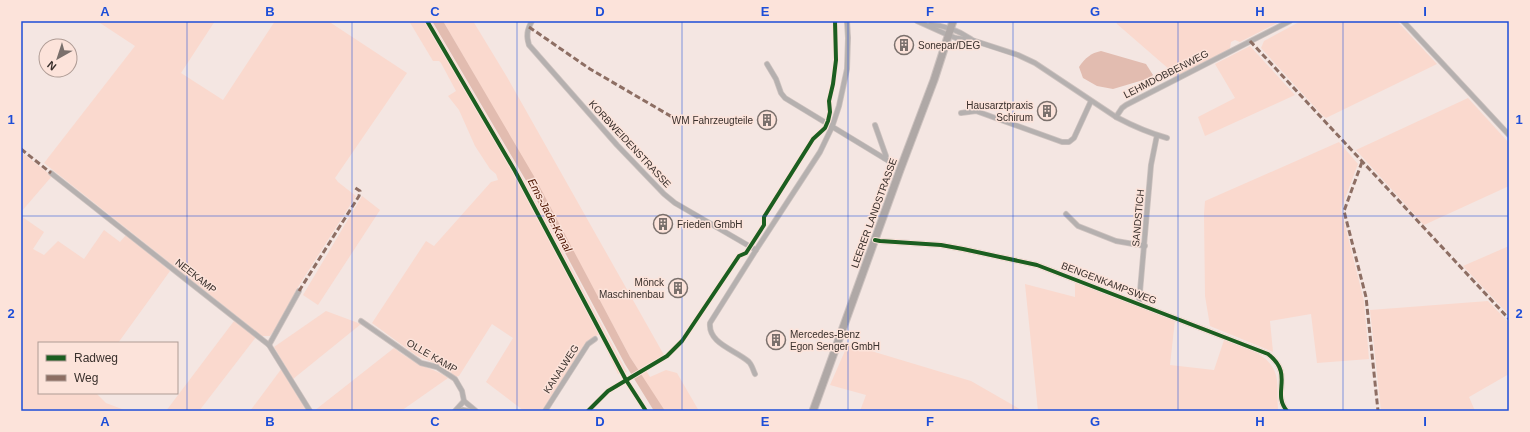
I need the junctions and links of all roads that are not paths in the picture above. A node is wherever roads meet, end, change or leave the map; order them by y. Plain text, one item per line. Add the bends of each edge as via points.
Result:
1 (532, 21) edge
2 (847, 21) edge
3 (917, 21) edge
4 (953, 21) edge
5 (1290, 21) edge
6 (1403, 21) edge
7 (950, 32) junction
8 (767, 64) dead end
9 (1091, 101) junction
10 (961, 113) dead end
11 (1116, 117) junction
12 (875, 125) dead end
13 (832, 127) junction
14 (1157, 135) junction
15 (1509, 135) edge
16 (1167, 138) dead end
17 (884, 158) junction
18 (892, 163) dead end
19 (51, 173) dead end
20 (1066, 214) dead end
21 (875, 240) junction
22 (1145, 246) junction
23 (756, 250) junction
24 (299, 290) dead end
25 (1139, 304) junction
26 (361, 321) dead end
27 (595, 339) dead end
28 (269, 345) junction
29 (755, 374) dead end
30 (464, 400) junction
31 (310, 411) edge
32 (456, 411) edge
33 (469, 411) edge
34 (476, 411) edge
35 (545, 411) edge
36 (813, 411) edge
37 (1287, 411) edge

1 - 23 street, KORBWEIDENSTRASSE via 526,37 529,45 664,194
2 - 13 street via 847,69
3 - 7 street
4 - 7 main road, LEERER LANDSTRASSE
5 - 11 street, LEHMDOBBENWEG via 1126,105
6 - 15 street
7 - 9 street via 956,38 972,40 1035,63
7 - 21 main road, LEERER LANDSTRASSE
8 - 13 street via 784,98
9 - 10 street via 1078,132 1069,142 1062,142 976,111
9 - 11 street
11 - 14 street
12 - 17 street via 886,156
13 - 17 street
13 - 23 street via 820,152
14 - 16 street
14 - 22 street, SANDSTICH
17 - 18 street
19 - 28 street, NEEKAMP
20 - 22 street via 1078,226 1116,241
21 - 25 street, BENGENKAMPSWEG via 941,245 1017,260 1057,272
21 - 36 main road, LEERER LANDSTRASSE
22 - 25 street, SANDSTICH
23 - 29 street via 710,323 711,334 717,341 751,363
24 - 28 street
25 - 37 street, BENGENKAMPSWEG via 1268,354 1280,367 1280,392
26 - 30 street, OLLE KAMP via 421,363 437,367 455,379 462,390
27 - 35 street, KANALWEG via 588,344
28 - 31 street, NEEKAMP
30 - 32 street
30 - 34 street, OLLE KAMP
32 - 33 street

